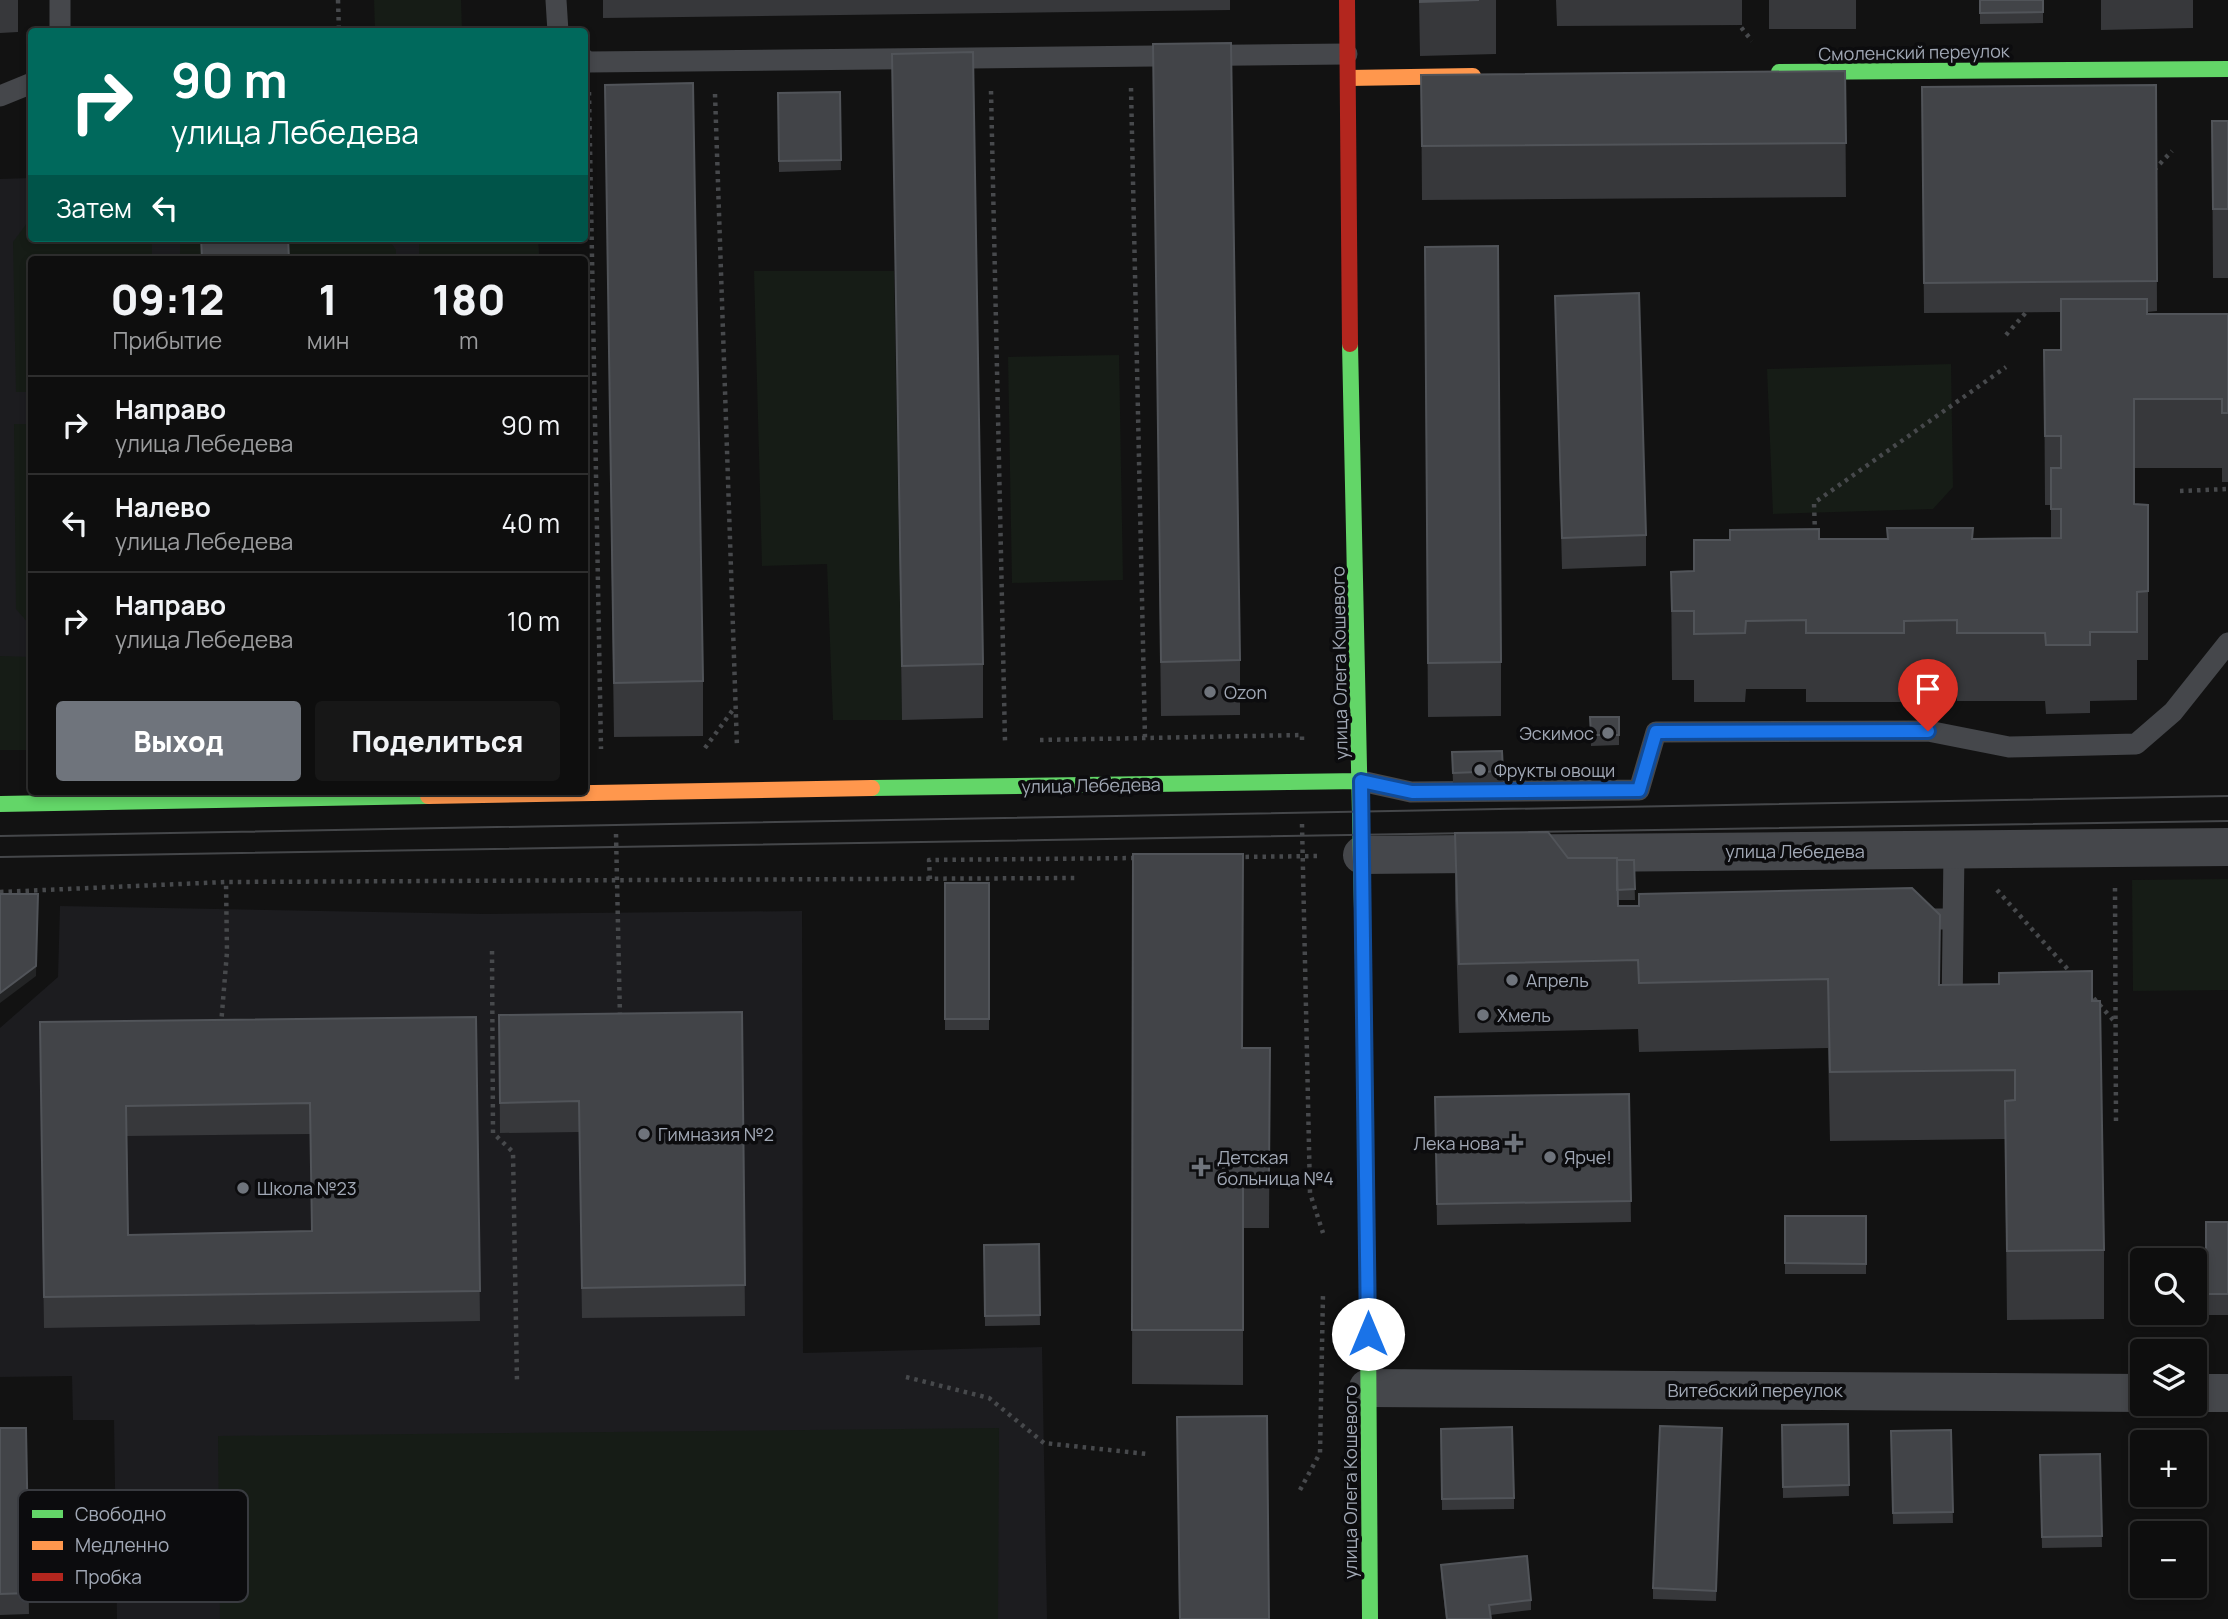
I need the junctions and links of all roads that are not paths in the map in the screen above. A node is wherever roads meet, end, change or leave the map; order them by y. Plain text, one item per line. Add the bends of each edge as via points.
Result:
1 (60, 0) edge
2 (556, 0) edge
3 (1347, 0) edge
4 (60, 28) edge
5 (558, 28) edge
6 (1347, 54) junction
7 (588, 60) edge
8 (2228, 69) edge
9 (1770, 73) edge
10 (1494, 76) edge
11 (1348, 78) junction
12 (28, 85) edge
13 (0, 96) edge
14 (2228, 643) edge
15 (1361, 781) junction
16 (588, 793) edge
17 (461, 795) edge
18 (0, 804) edge
19 (2228, 847) edge
20 (1954, 850) junction
21 (1362, 855) junction
22 (1898, 919) edge
23 (1953, 919) junction
24 (1952, 1018) edge
25 (1368, 1388) junction
26 (2130, 1393) edge
27 (2207, 1393) edge
28 (2228, 1393) edge
29 (1370, 1619) edge

1 - 4 lane
2 - 5 lane
3 - 6 street, улица Олега Кошевого
6 - 7 lane
6 - 11 street, улица Олега Кошевого
8 - 9 street, Смоленский переулок
10 - 11 street
11 - 15 street, улица Олега Кошевого
12 - 13 lane
14 - 15 lane, улица Лебедева via 2173,712 2136,744 2009,747 1928,731 1656,732 1639,790 1412,792
15 - 16 street, улица Лебедева
15 - 21 street, улица Олега Кошевого
17 - 18 street, улица Лебедева
19 - 20 street, улица Лебедева
20 - 21 street, улица Лебедева
20 - 23 lane
21 - 25 street, улица Олега Кошевого
22 - 23 lane
23 - 24 lane
25 - 26 street, Витебский переулок
25 - 29 street, улица Олега Кошевого
27 - 28 street

